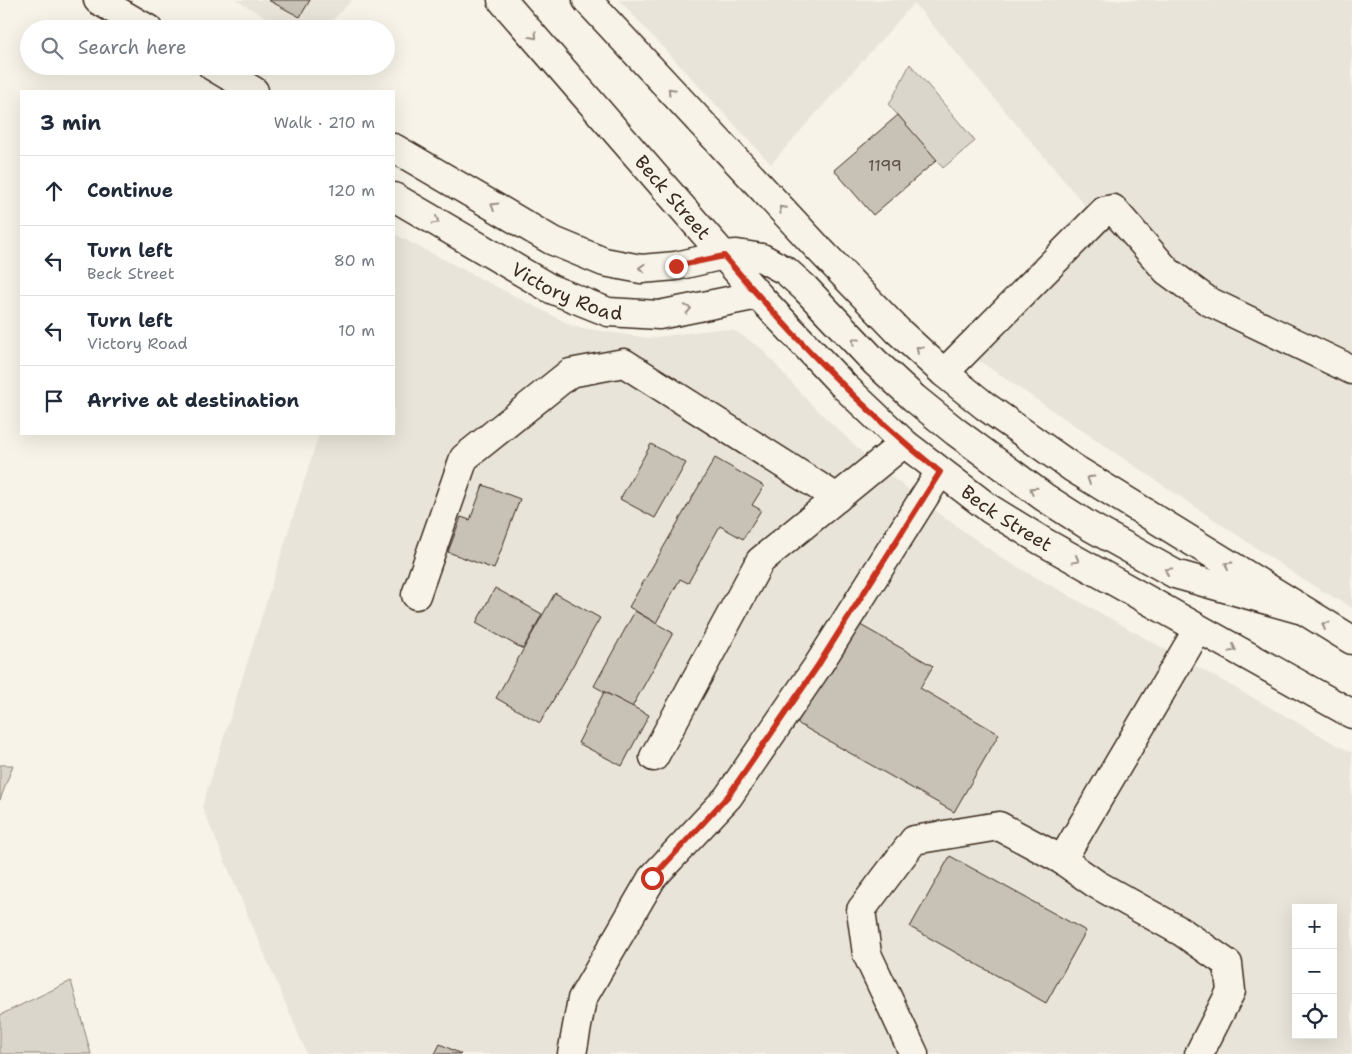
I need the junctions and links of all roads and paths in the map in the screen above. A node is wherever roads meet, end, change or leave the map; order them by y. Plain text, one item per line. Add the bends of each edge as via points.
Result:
1 (98, 0) edge
2 (502, 0) edge
3 (587, 0) edge
4 (132, 20) edge
5 (227, 75) edge
6 (252, 90) edge
7 (395, 149) edge
8 (395, 198) edge
9 (724, 256) junction
10 (758, 295) junction
11 (1352, 370) edge
12 (944, 373) junction
13 (904, 443) junction
14 (940, 472) junction
15 (837, 498) junction
16 (416, 595) dead end
17 (1299, 609) junction
18 (1198, 629) junction
19 (1352, 640) edge
20 (1352, 714) edge
21 (654, 757) dead end
22 (1062, 860) junction
23 (572, 1054) edge
24 (914, 1054) edge
25 (1199, 1054) edge

1 - 4 main road
2 -> 9 main road, Beck Street
12 -> 3 main road via 898,331 815,245
5 - 6 main road
9 -> 7 main road, Victory Road via 642,269 604,262 551,240
8 -> 10 main road, Victory Road via 551,289 608,312 659,315
9 - 10 main road, Beck Street
17 -> 9 main road, Victory Road via 1175,574 1089,526 1000,466 914,398 786,271 762,258 737,254
10 - 13 main road, Beck Street via 844,386
11 - 12 main road via 1208,301 1167,271 1113,209 1104,211
17 -> 12 main road via 1073,468 998,416
13 - 14 main road, Beck Street
13 - 15 main road
14 -> 18 main road, Beck Street via 990,509 1042,541
14 - 23 main road via 817,667 728,796 652,878 582,999
15 - 16 main road via 624,363 570,373 464,458
15 - 21 main road via 760,561
19 -> 17 main road
18 -> 20 main road, Beck Street
18 - 22 main road
22 - 24 main road via 999,826 914,840 861,910 866,954
22 - 25 main road via 1096,884 1182,932 1228,964 1231,991

